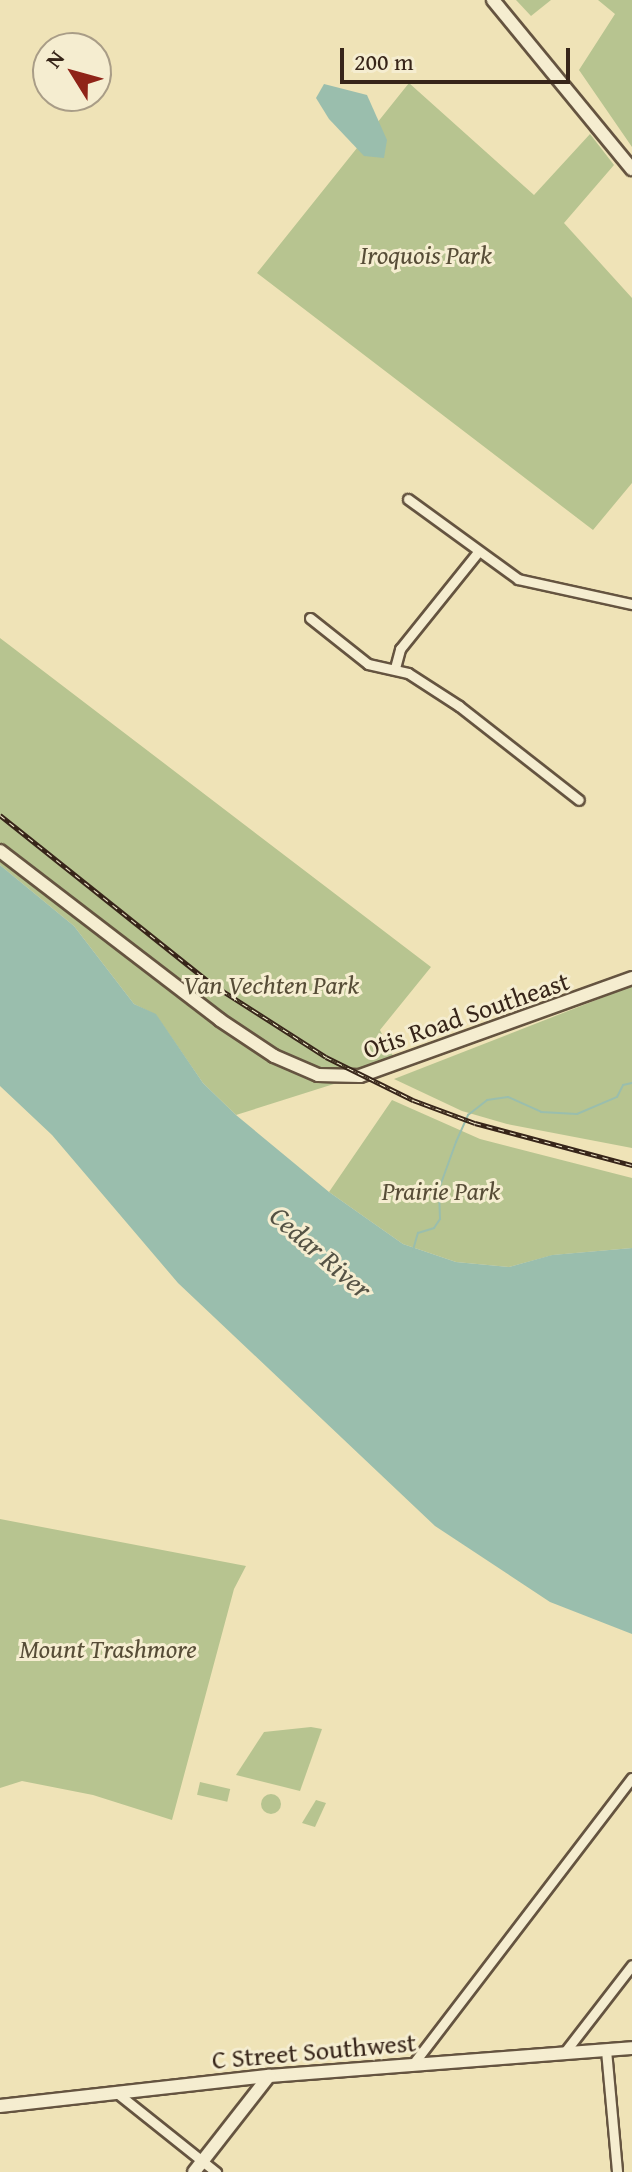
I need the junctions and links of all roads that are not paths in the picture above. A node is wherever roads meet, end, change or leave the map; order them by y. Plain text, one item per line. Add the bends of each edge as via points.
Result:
1 (493, 0) edge
2 (632, 169) edge
3 (408, 499) dead end
4 (478, 552) junction
5 (632, 604) edge
6 (310, 618) dead end
7 (395, 668) junction
8 (579, 800) dead end
9 (0, 851) edge
10 (632, 978) edge
11 (632, 1778) edge
12 (632, 1965) edge
13 (632, 2048) edge
14 (606, 2050) junction
15 (564, 2053) junction
16 (413, 2064) junction
17 (269, 2076) junction
18 (117, 2093) junction
19 (0, 2106) edge
20 (198, 2167) edge
21 (216, 2172) edge
22 (617, 2172) edge

1 - 2 street
3 - 4 street
4 - 5 street via 535,585
4 - 7 street via 400,649
6 - 7 street via 368,664
7 - 8 street via 459,706
9 - 10 street, Otis Road Southeast via 220,1020 274,1056 318,1075 360,1076
11 - 16 street
12 - 15 street
13 - 14 street, C Street Southwest
14 - 15 street, C Street Southwest
14 - 22 street
15 - 16 street, C Street Southwest
16 - 17 street, C Street Southwest
17 - 18 street, C Street Southwest
17 - 20 street
18 - 19 street, C Street Southwest
18 - 20 street
20 - 21 street

